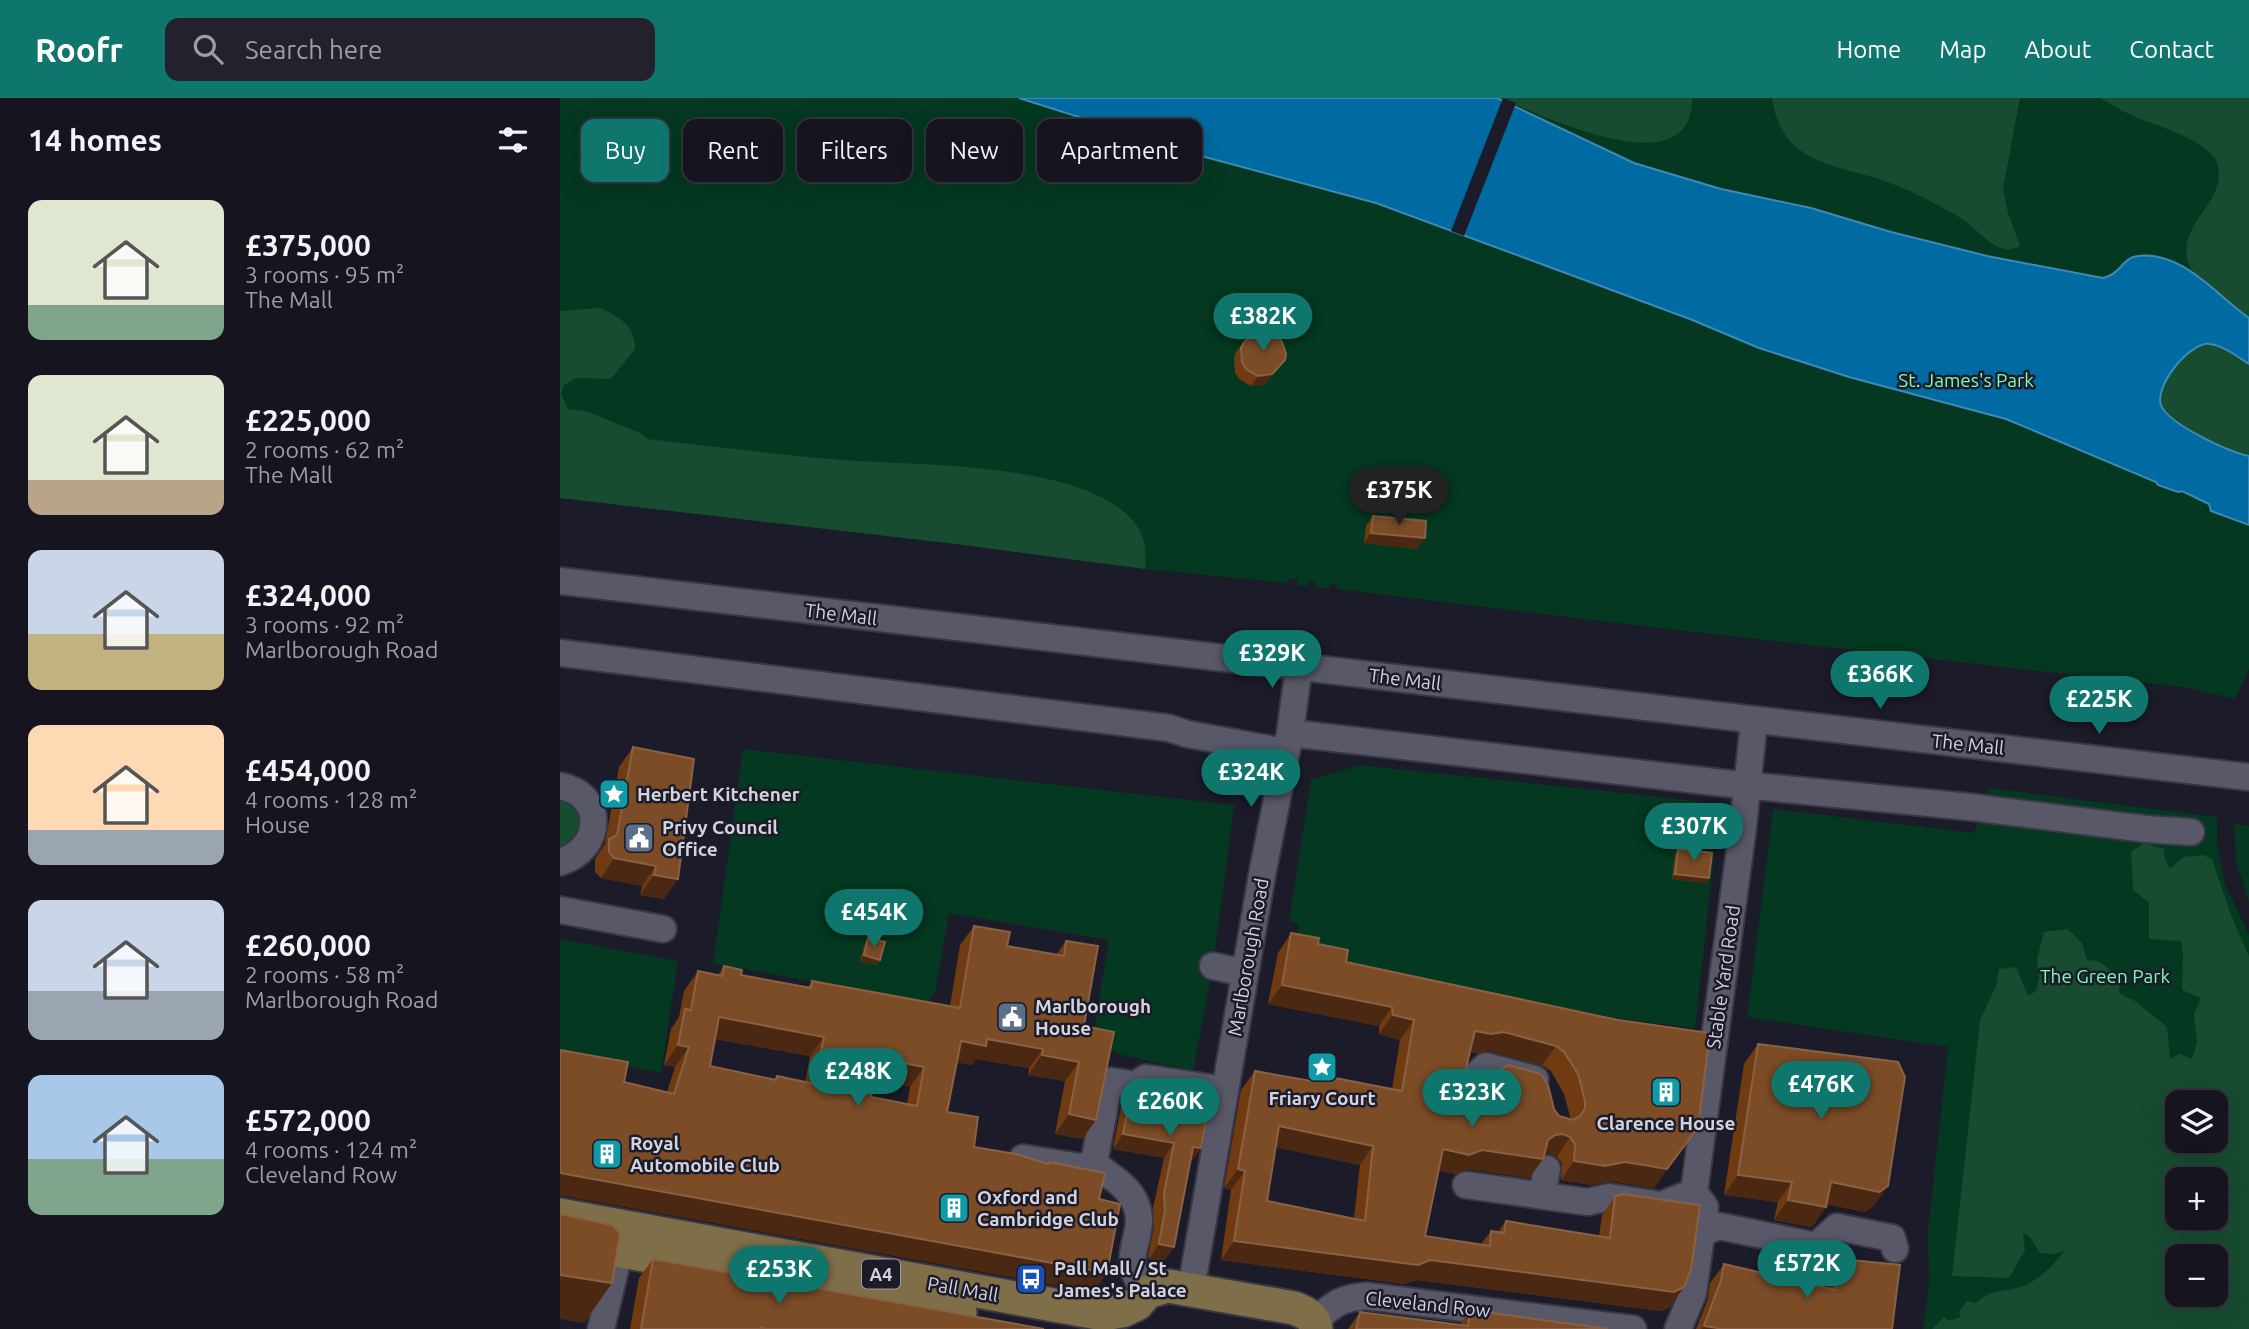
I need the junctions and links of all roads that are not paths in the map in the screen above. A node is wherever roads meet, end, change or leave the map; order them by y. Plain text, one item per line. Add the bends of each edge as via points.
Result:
1 (560, 582) edge
2 (560, 653) edge
3 (1299, 666) junction
4 (1754, 721) junction
5 (1288, 743) junction
6 (2249, 777) edge
7 (1748, 785) junction
8 (560, 786) edge
9 (2191, 832) dead end
10 (560, 862) edge
11 (572, 913) edge
12 (663, 929) dead end
13 (1213, 966) dead end
14 (1245, 973) junction
15 (1225, 1090) junction
16 (1549, 1098) edge
17 (1469, 1102) edge
18 (1023, 1158) edge
19 (1094, 1163) junction
20 (1547, 1169) edge
21 (1466, 1185) dead end
22 (1693, 1192) junction
23 (1542, 1195) junction
24 (560, 1215) edge
25 (1702, 1233) junction
26 (622, 1238) junction
27 (560, 1240) edge
28 (1895, 1249) dead end
29 (1191, 1290) junction
30 (1141, 1308) edge
31 (1453, 1317) edge
32 (1315, 1325) edge
33 (601, 1329) edge
34 (1063, 1329) edge
35 (1633, 1329) edge
36 (1678, 1329) edge

1 - 3 street, The Mall
2 - 5 street
3 - 4 street, The Mall
3 - 5 street, Marlborough Road
4 - 6 street, The Mall
4 - 7 street, Stable Yard Road
5 - 7 street
5 - 14 street, Marlborough Road
7 - 9 street
7 - 22 street, Stable Yard Road
8 - 10 street via 589,804 594,829 582,851
11 - 12 street
13 - 14 street
14 - 15 street, Marlborough Road
15 - 19 street via 1146,1078 1135,1085 1111,1081
15 - 29 street, Marlborough Road
16 - 17 street via 1538,1080 1486,1066 1475,1076
18 - 19 street via 1081,1167
19 - 30 street via 1133,1198 1139,1223 1132,1266
20 - 23 street
21 - 23 street
22 - 23 street via 1661,1205 1609,1197 1588,1202
22 - 25 street, Stable Yard Road via 1706,1207
24 - 26 main road, Pall Mall / A4
25 - 28 street via 1718,1226 1816,1246 1837,1227 1892,1238
25 - 36 street, Stable Yard Road via 1693,1293
26 - 27 main road, Pall Mall / A4
26 - 30 main road, Pall Mall / A4 via 1103,1314
26 - 33 street
26 - 34 main road, Pall Mall / A4
29 - 30 main road, Pall Mall / A4 via 1168,1286
29 - 32 main road, Pall Mall / A4 via 1294,1308 1307,1313
31 - 32 street, Cleveland Row via 1366,1296 1347,1297
31 - 35 street, Cleveland Row

